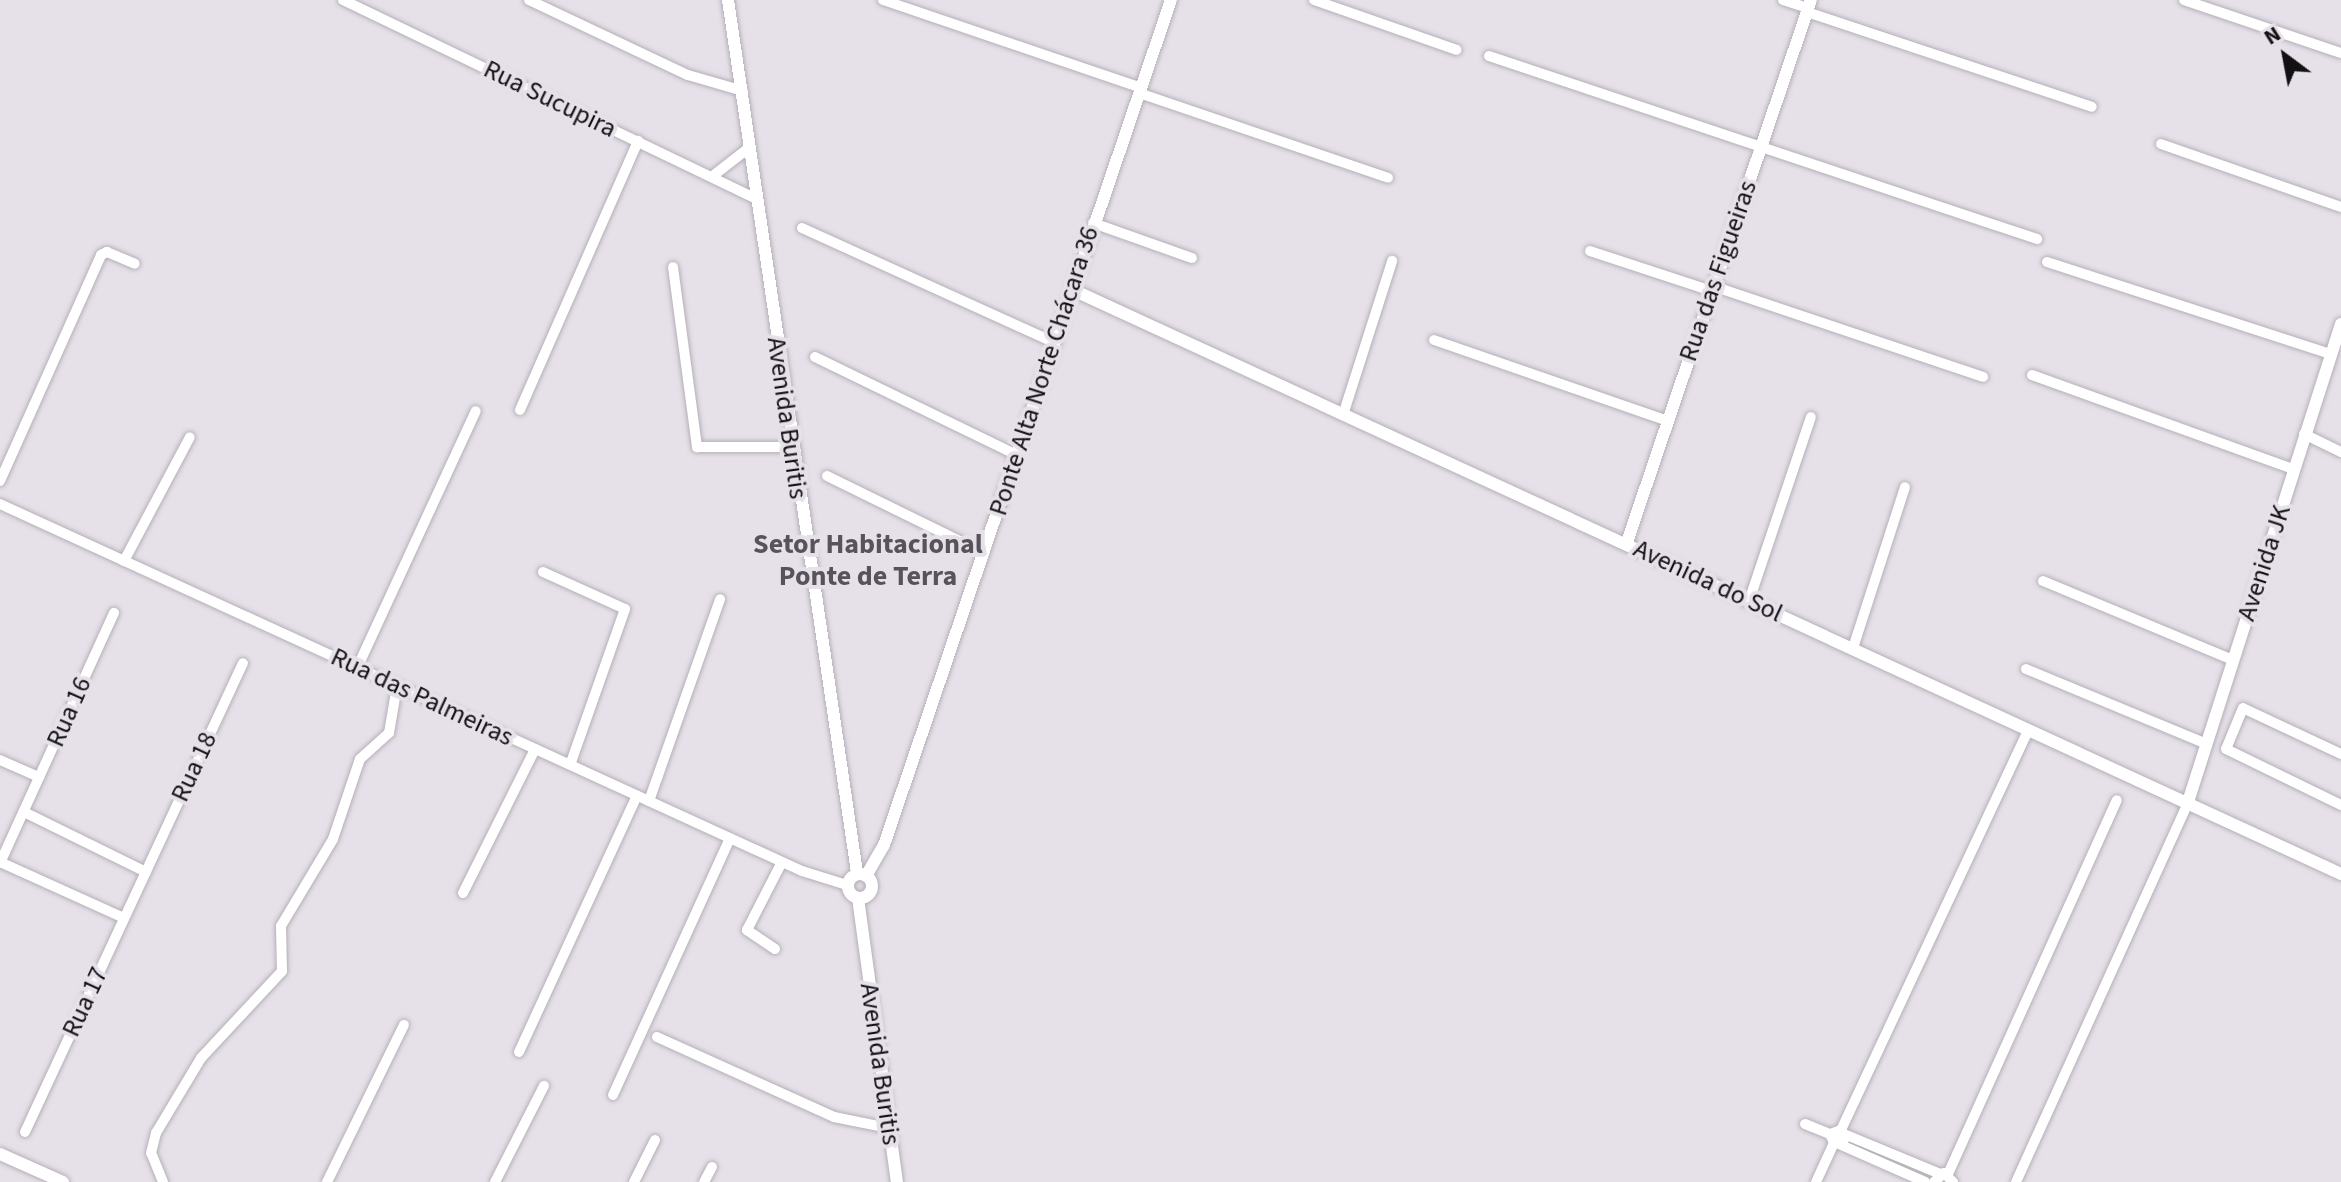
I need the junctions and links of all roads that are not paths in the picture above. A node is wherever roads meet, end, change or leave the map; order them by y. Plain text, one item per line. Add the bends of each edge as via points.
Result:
1 (343, 0) edge
2 (529, 0) edge
3 (728, 0) edge
4 (883, 0) edge
5 (1171, 0) edge
6 (1314, 0) edge
7 (1783, 0) edge
8 (2184, 0) edge
9 (360, 4) edge
10 (1809, 7) edge
11 (1457, 50) dead end
12 (2341, 53) edge
13 (1489, 56) dead end
14 (1140, 90) junction
15 (743, 91) junction
16 (2092, 107) dead end
17 (638, 141) junction
18 (2161, 144) dead end
19 (750, 147) junction
20 (1760, 148) junction
21 (714, 175) junction
22 (1388, 178) dead end
23 (757, 199) junction
24 (2341, 207) edge
25 (1093, 223) junction
26 (802, 228) dead end
27 (2037, 239) dead end
28 (1590, 251) dead end
29 (1192, 258) dead end
30 (1392, 261) dead end
31 (2047, 262) dead end
32 (135, 264) dead end
33 (673, 267) dead end
34 (1712, 289) junction
35 (1073, 290) junction
36 (2341, 324) edge
37 (2339, 338) edge
38 (1434, 340) dead end
39 (1055, 343) junction
40 (2330, 354) junction
41 (815, 357) dead end
42 (2032, 375) dead end
43 (1983, 377) dead end
44 (520, 410) dead end
45 (476, 411) dead end
46 (1343, 415) junction
47 (1811, 417) dead end
48 (1668, 421) junction
49 (2304, 434) junction
50 (190, 437) dead end
51 (791, 447) junction
52 (2341, 452) edge
53 (1017, 455) junction
54 (2293, 469) junction
55 (827, 476) dead end
56 (0, 481) edge
57 (1905, 487) dead end
58 (0, 504) edge
59 (1627, 542) junction
60 (984, 553) junction
61 (124, 561) junction
62 (543, 572) dead end
63 (2043, 581) dead end
64 (720, 599) dead end
65 (1749, 601) junction
66 (114, 613) dead end
67 (1853, 648) junction
68 (2233, 660) junction
69 (243, 663) dead end
70 (357, 668) junction
71 (2026, 669) dead end
72 (397, 686) junction
73 (2214, 722) junction
74 (2028, 730) junction
75 (2232, 730) junction
76 (2207, 744) junction
77 (535, 749) junction
78 (2341, 754) edge
79 (0, 760) edge
80 (570, 765) junction
81 (39, 777) junction
82 (637, 796) junction
83 (2117, 800) dead end
84 (649, 801) junction
85 (2188, 802) junction
86 (2341, 805) edge
87 (24, 812) junction
88 (730, 838) junction
89 (782, 862) junction
90 (0, 863) edge
91 (146, 872) junction
92 (2341, 874) edge
93 (862, 875) junction
94 (847, 885) junction
95 (463, 893) dead end
96 (858, 898) junction
97 (124, 918) junction
98 (775, 949) dead end
99 (404, 1025) dead end
100 (657, 1037) dead end
101 (519, 1052) dead end
102 (544, 1086) dead end
103 (613, 1095) dead end
104 (1805, 1124) dead end
105 (888, 1128) junction
106 (25, 1132) dead end
107 (1838, 1137) junction
108 (655, 1140) dead end
109 (0, 1154) edge
110 (712, 1167) dead end
111 (1948, 1179) edge
112 (63, 1182) edge
113 (163, 1182) edge
114 (327, 1182) edge
115 (495, 1182) edge
116 (634, 1182) edge
117 (704, 1182) edge
118 (897, 1182) edge
119 (1816, 1182) edge
120 (1925, 1182) edge
121 (2016, 1182) edge

1 - 9 street, Rua Sucupira
2 - 15 street via 688,75
3 - 15 street, Avenida Buritis
4 - 14 street
5 - 14 street, Ponte Alta Norte Chácara 36
6 - 11 street
7 - 10 street
8 - 12 street
9 - 17 street, Rua Sucupira
10 - 16 street
10 - 20 street, Rua das Figueiras
13 - 20 street
14 - 22 street
14 - 25 street, Ponte Alta Norte Chácara 36
15 - 19 street, Avenida Buritis
17 - 21 street, Rua Sucupira
17 - 44 street
18 - 24 street
19 - 21 street
19 - 23 street, Avenida Buritis
20 - 27 street
20 - 34 street, Rua das Figueiras
21 - 23 street, Rua Sucupira
23 - 51 street, Avenida Buritis
25 - 29 street
25 - 35 street, Ponte Alta Norte Chácara 36
26 - 39 street
28 - 34 street
30 - 46 street
31 - 40 street
32 - 56 street via 107,252 101,255
33 - 51 street via 697,447
34 - 43 street
34 - 48 street, Rua das Figueiras
35 - 39 street, Ponte Alta Norte Chácara 36
35 - 46 street, Avenida do Sol
36 - 37 street, Avenida JK
37 - 40 street, Avenida JK
38 - 48 street
39 - 53 street, Ponte Alta Norte Chácara 36
40 - 49 street, Avenida JK
41 - 53 street
42 - 54 street
45 - 70 street
46 - 59 street, Avenida do Sol
47 - 65 street
48 - 59 street, Rua das Figueiras
49 - 52 street
49 - 54 street, Avenida JK
50 - 61 street
51 - 93 street, Avenida Buritis
53 - 60 street, Ponte Alta Norte Chácara 36
54 - 68 street, Avenida JK
55 - 60 street
57 - 67 street
58 - 61 street, Rua das Palmeiras
59 - 65 street, Avenida do Sol
60 - 93 street, Ponte Alta Norte Chácara 36 via 884,845
61 - 70 street, Rua das Palmeiras
62 - 80 street via 625,609
63 - 68 street
64 - 84 street
65 - 67 street, Avenida do Sol
66 - 81 street, Rua 16
67 - 74 street, Avenida do Sol
68 - 73 street, Avenida JK
69 - 91 street, Rua 18
70 - 72 street, Rua das Palmeiras
71 - 76 street
72 - 77 street, Rua das Palmeiras
72 - 113 street via 389,733 360,759 333,839 279,929 282,971 205,1052 156,1133 151,1153
73 - 75 street
73 - 76 street, Avenida JK
74 - 85 street, Avenida do Sol
74 - 107 street
75 - 78 street via 2243,708
75 - 86 street via 2226,749
76 - 85 street, Avenida JK
77 - 80 street, Rua das Palmeiras
77 - 95 street
79 - 81 street
80 - 82 street, Rua das Palmeiras
81 - 87 street, Rua 16
82 - 84 street, Rua das Palmeiras
82 - 101 street
83 - 111 street
84 - 88 street, Rua das Palmeiras
85 - 92 street, Avenida do Sol
85 - 121 street
87 - 90 street, Rua 16
87 - 91 street
88 - 89 street, Rua das Palmeiras
88 - 103 street
89 - 94 street, Rua das Palmeiras
89 - 98 street via 747,930
90 - 97 street
91 - 97 street, Rua 17
93 - 94 street
93 - 96 street via 872,890
94 - 96 street
96 - 105 street, Avenida Buritis
97 - 106 street, Rua 17
99 - 114 street
100 - 105 street via 834,1117
102 - 115 street
104 - 107 street
105 - 118 street, Avenida Buritis
107 - 111 street
107 - 119 street
107 - 120 street
108 - 116 street
109 - 112 street
110 - 117 street

